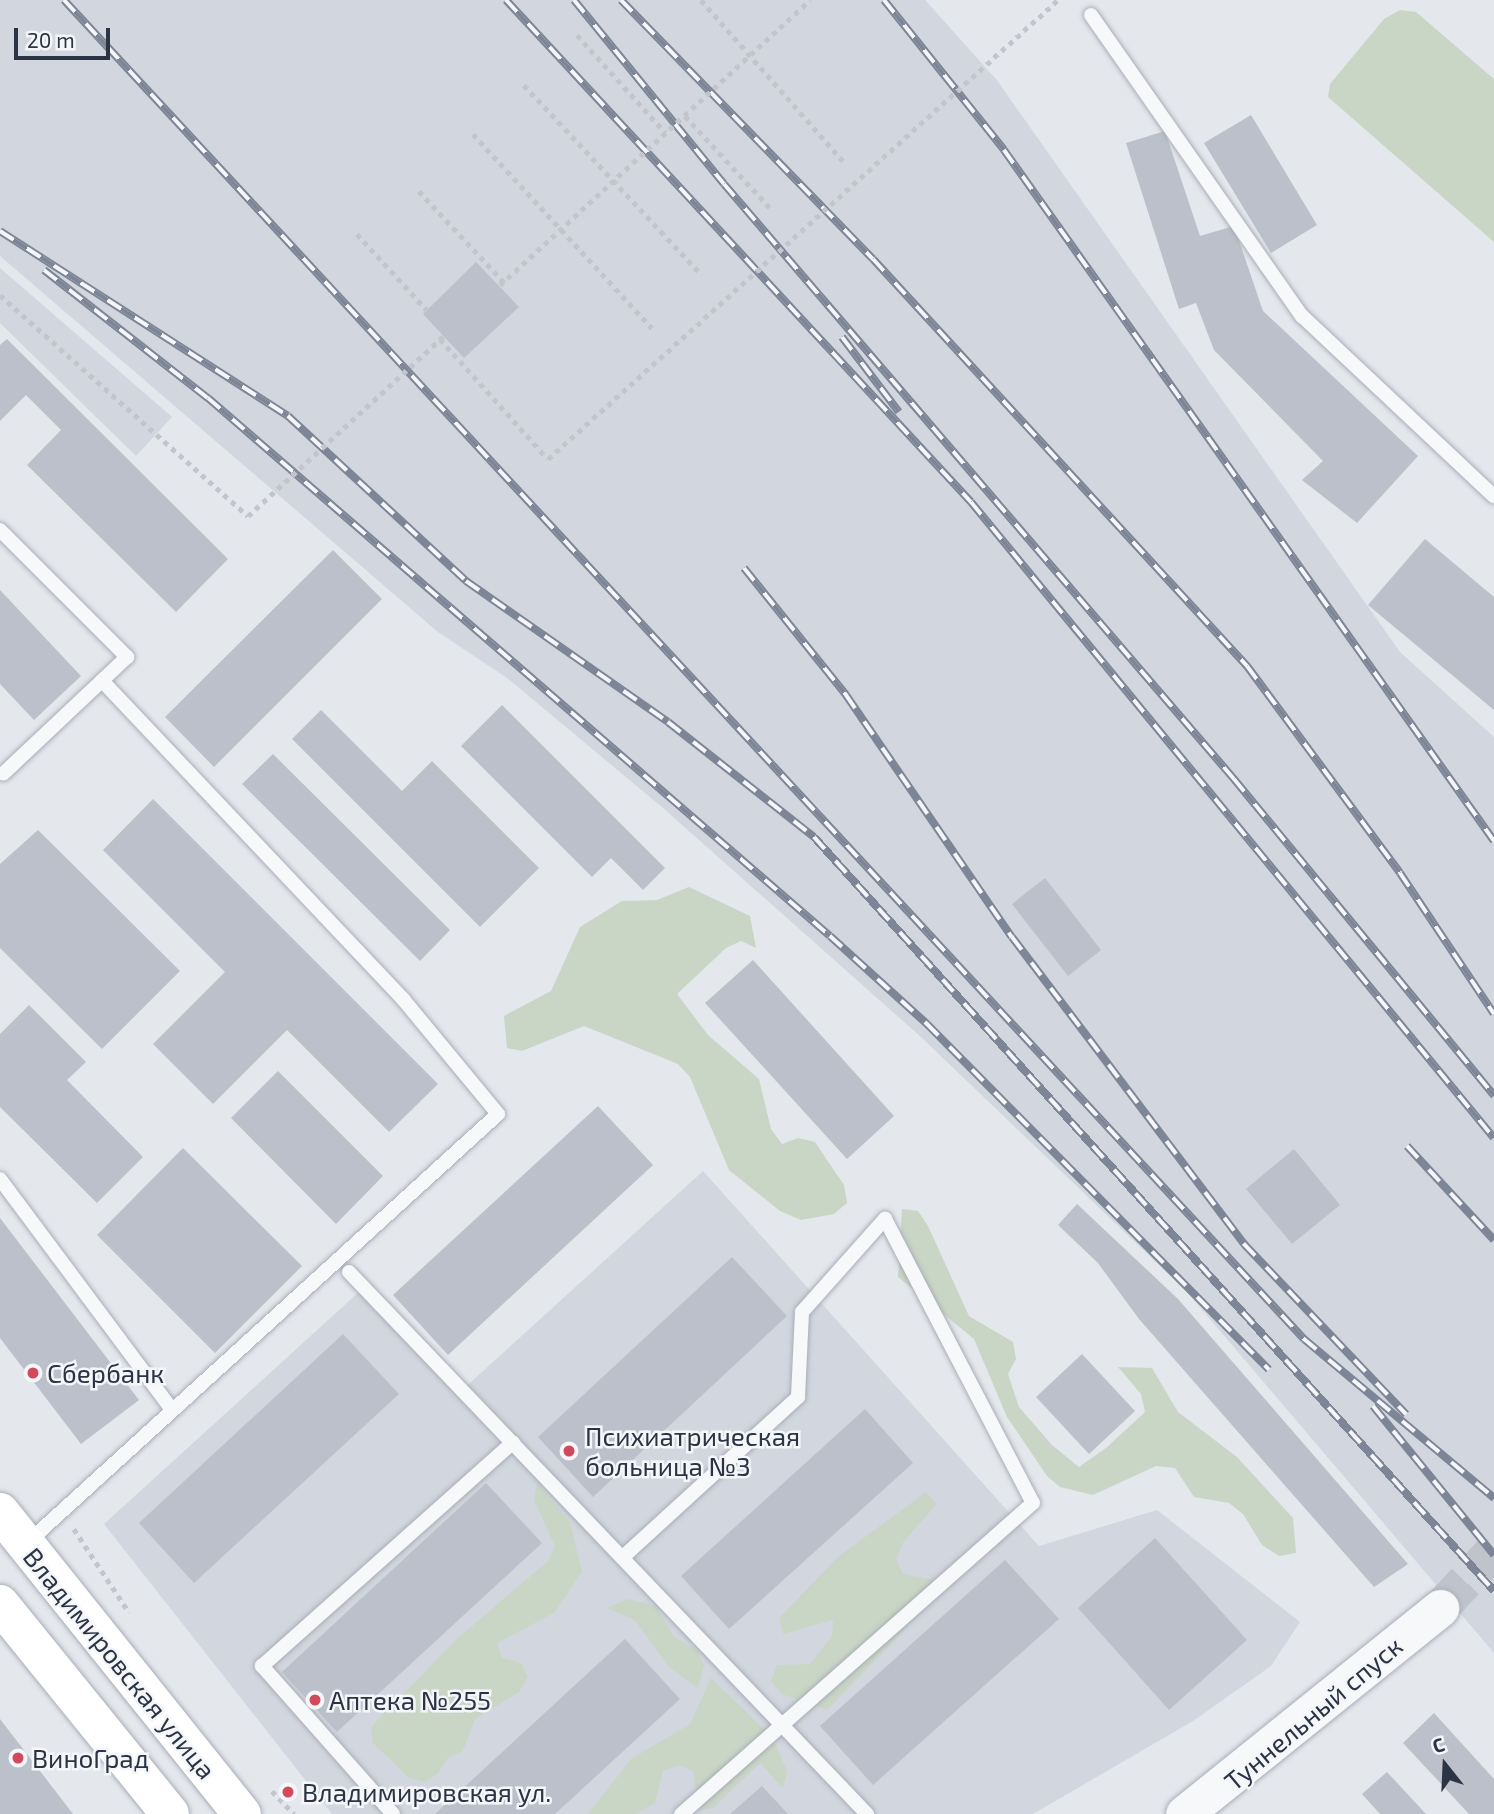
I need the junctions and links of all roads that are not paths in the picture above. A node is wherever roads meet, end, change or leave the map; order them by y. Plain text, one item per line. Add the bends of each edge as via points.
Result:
1 (1091, 15) dead end
2 (1494, 496) edge
3 (0, 530) edge
4 (102, 681) junction
5 (4, 774) dead end
6 (0, 1179) edge
7 (349, 1272) dead end
8 (171, 1408) junction
9 (513, 1442) junction
10 (0, 1512) edge
11 (24, 1546) junction
12 (624, 1556) junction
13 (0, 1604) edge
14 (1440, 1608) tunnel mouth
15 (781, 1723) junction
16 (170, 1814) edge
17 (242, 1814) edge
18 (393, 1814) edge
19 (681, 1814) edge
20 (867, 1814) edge
21 (1184, 1814) edge

1 - 2 lane via 1301,316
3 - 4 lane via 127,657
4 - 5 lane
4 - 8 lane via 403,999 498,1114
6 - 8 lane
7 - 9 lane
8 - 11 lane
9 - 12 lane
9 - 18 lane via 262,1666
10 - 11 main road, Владимировская улица
11 - 17 main road, Владимировская улица
12 - 15 lane
12 - 15 lane via 798,1396 802,1312 885,1219 1032,1503
13 - 16 main road
14 - 21 street, Туннельный спуск
15 - 19 lane
15 - 20 lane

